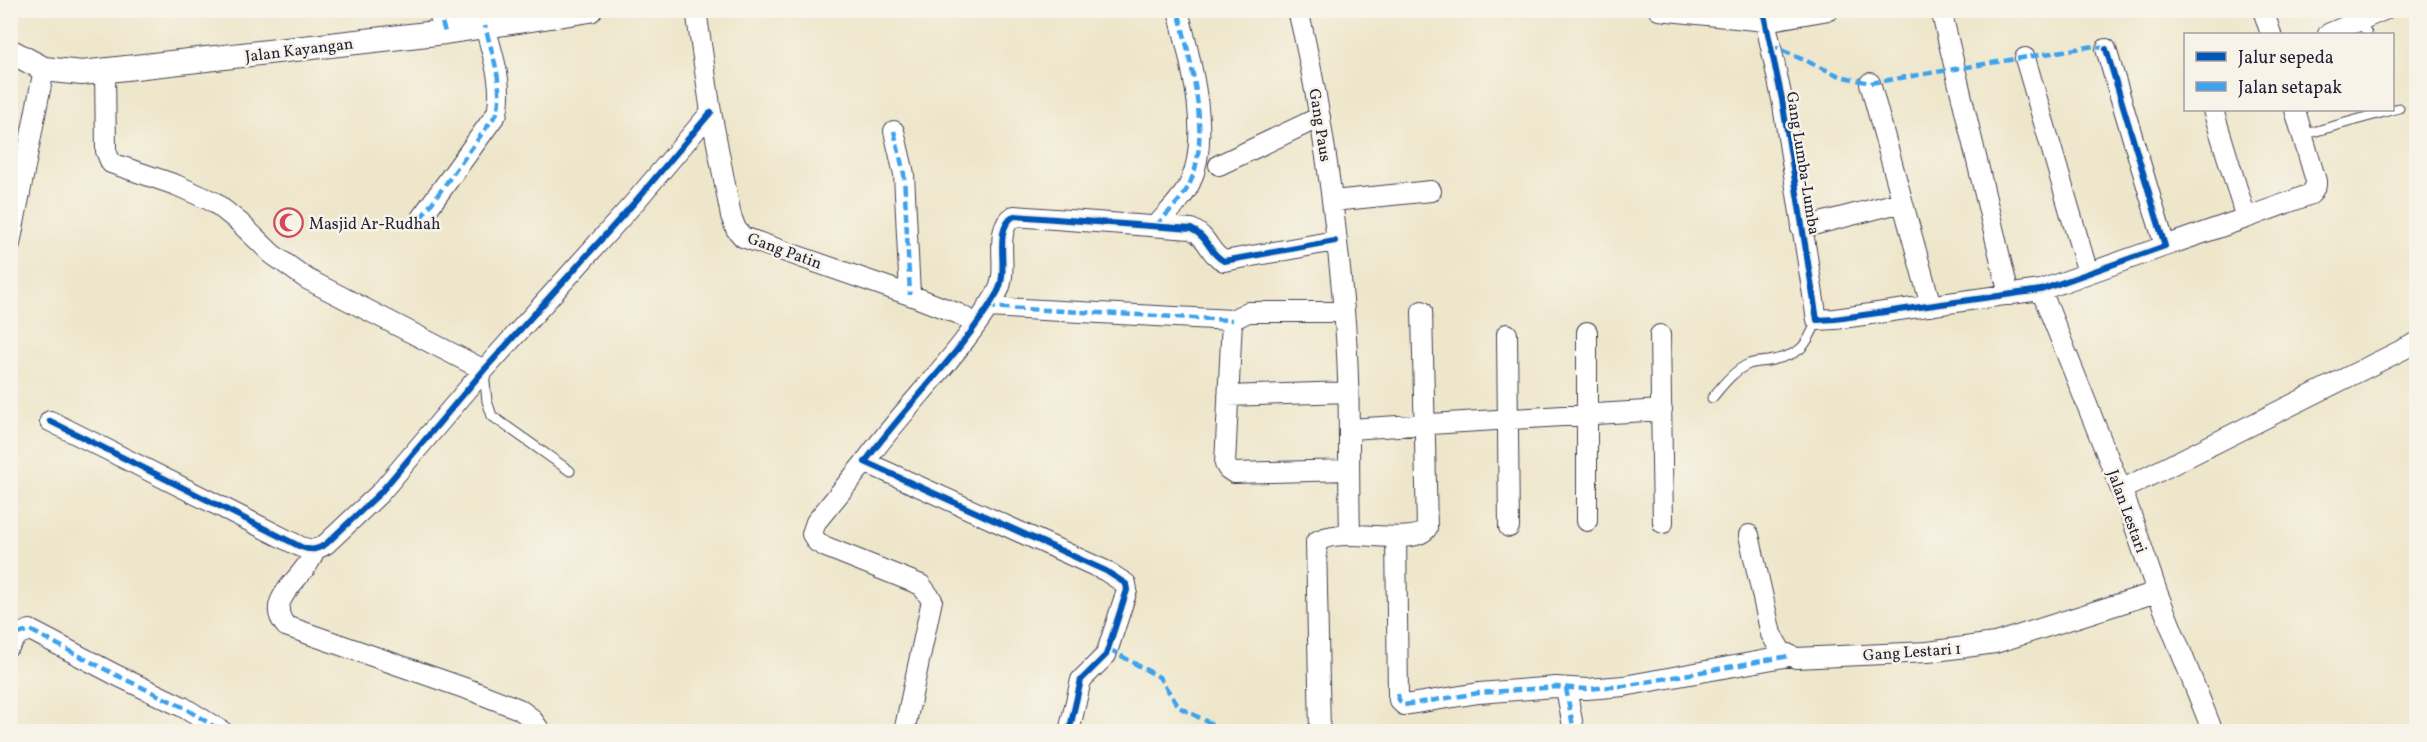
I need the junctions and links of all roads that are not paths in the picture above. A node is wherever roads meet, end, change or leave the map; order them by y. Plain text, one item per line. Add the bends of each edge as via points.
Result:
1 (590, 10) edge
2 (696, 10) edge
3 (1178, 10) edge
4 (1298, 10) edge
5 (1659, 10) edge
6 (1829, 10) edge
7 (1941, 10) edge
8 (2263, 10) edge
9 (2384, 10) edge
10 (1764, 16) edge
11 (441, 21) edge
12 (485, 26) junction
13 (2364, 27) edge
14 (2271, 33) edge
15 (2333, 33) edge
16 (2106, 49) dead end
17 (10, 51) edge
18 (2025, 58) dead end
19 (44, 69) junction
20 (105, 71) junction
21 (1870, 83) dead end
22 (2399, 108) dead end
23 (2394, 109) edge
24 (2213, 111) edge
25 (2295, 111) edge
26 (2388, 111) edge
27 (711, 112) junction
28 (1320, 117) junction
29 (894, 131) dead end
30 (2302, 135) junction
31 (1220, 165) dead end
32 (1431, 191) dead end
33 (1333, 201) junction
34 (1902, 202) junction
35 (421, 218) dead end
36 (2246, 218) junction
37 (1156, 226) junction
38 (1801, 228) junction
39 (1335, 241) junction
40 (10, 244) edge
41 (2165, 246) junction
42 (2088, 273) junction
43 (2042, 290) junction
44 (910, 295) junction
45 (2009, 295) junction
46 (1931, 306) junction
47 (987, 307) junction
48 (1422, 311) dead end
49 (1344, 312) junction
50 (1232, 320) junction
51 (1817, 320) junction
52 (975, 324) junction
53 (1587, 332) dead end
54 (1507, 334) dead end
55 (1660, 335) dead end
56 (2416, 343) edge
57 (484, 370) junction
58 (1347, 392) junction
59 (1228, 396) junction
60 (1712, 398) dead end
61 (1662, 410) junction
62 (1587, 415) junction
63 (1506, 420) junction
64 (50, 421) dead end
65 (1426, 424) junction
66 (1349, 429) junction
67 (865, 462) junction
68 (1348, 470) junction
69 (570, 471) dead end
70 (2121, 490) junction
71 (1587, 521) dead end
72 (1663, 523) dead end
73 (1509, 527) dead end
74 (1350, 534) junction
75 (1749, 536) dead end
76 (1396, 537) junction
77 (314, 550) junction
78 (2157, 592) junction
79 (10, 645) edge
80 (1789, 656) junction
81 (1566, 688) junction
82 (223, 732) edge
83 (542, 732) edge
84 (904, 732) edge
85 (1069, 732) edge
86 (1320, 732) edge
87 (1574, 732) edge
88 (2213, 732) edge

1 - 12 street, Jalan Kayangan
2 - 27 street, Gang Patin
3 - 37 street via 1197,94 1199,151 1190,184
4 - 28 street, Gang Paus
5 - 10 street
6 - 10 street
7 - 45 street
8 - 14 street
9 - 13 street
10 - 38 street, Gang Lumba-Lumba via 1782,99
11 - 12 street, Jalan Kayangan
11 - 20 street, Jalan Kayangan
12 - 35 street via 499,83 497,113
13 - 15 street
16 - 41 street
17 - 19 street, Jalan Kayangan
18 - 42 street
19 - 20 street, Jalan Kayangan
19 - 40 street
20 - 57 street via 106,151 111,163 214,202 272,254 308,279
21 - 34 street
22 - 23 lane
24 - 36 street
25 - 30 street
26 - 30 lane
27 - 44 street, Gang Patin via 731,216 743,237
27 - 57 street
28 - 31 street
28 - 33 street, Gang Paus
29 - 44 street via 904,174
30 - 36 street via 2316,181 2314,190
32 - 33 street
33 - 39 street, Gang Paus
34 - 38 street
34 - 46 street
36 - 41 street
37 - 39 street via 1200,233 1224,261
37 - 47 street via 1014,216 1007,221 1002,235 1003,277 999,291
38 - 51 street, Gang Lumba-Lumba
39 - 49 street, Gang Paus
41 - 42 street
42 - 43 street
43 - 45 street
43 - 70 street, Jalan Lestari
44 - 52 street, Gang Patin
45 - 46 street
46 - 51 street
47 - 50 street
47 - 52 street
48 - 65 street
49 - 50 street via 1248,312
49 - 58 street, Gang Paus
50 - 59 street
51 - 60 lane via 1802,349 1785,358 1751,363 1732,376
52 - 67 street
53 - 62 street
54 - 63 street
55 - 61 street
56 - 70 street
57 - 69 lane via 492,416
57 - 77 street via 380,493 326,544
58 - 59 street
58 - 66 street, Gang Paus
59 - 68 street via 1225,464 1231,472
61 - 62 street
61 - 72 street
62 - 63 street
62 - 71 street
63 - 65 street
63 - 73 street
64 - 77 street via 301,547
65 - 66 street
65 - 76 street via 1427,528 1421,534
66 - 68 street, Gang Paus
67 - 84 street via 816,522 812,534 826,547 921,585 932,600
67 - 85 street via 1106,571 1126,584 1109,649 1081,680
68 - 74 street, Gang Paus
70 - 78 street, Jalan Lestari
74 - 76 street
74 - 86 street via 1322,538 1314,545
75 - 80 street via 1772,634 1781,651
76 - 81 street, Gang Lestari 1 via 1401,703
77 - 83 street via 311,562 277,605 286,626 519,709
78 - 80 street, Gang Lestari 1 via 1995,643 1928,651
78 - 88 street, Jalan Lestari
79 - 82 street via 19,634 30,630 183,706
80 - 81 street, Gang Lestari 1 via 1624,686
81 - 87 street

